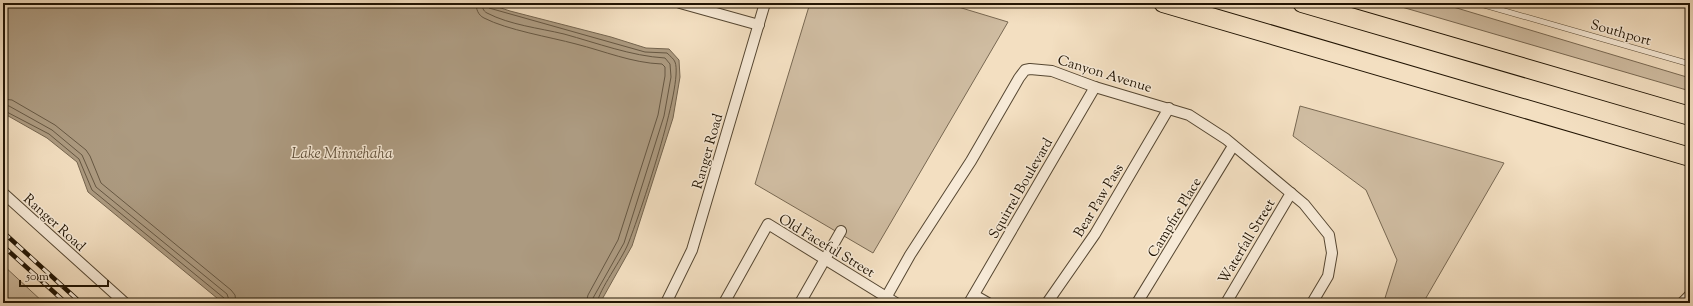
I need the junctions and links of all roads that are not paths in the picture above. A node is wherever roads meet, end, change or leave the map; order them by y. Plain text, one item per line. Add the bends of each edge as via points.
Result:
1 (680, 3) edge
2 (765, 3) edge
3 (1163, 3) edge
4 (1302, 3) edge
5 (1477, 3) edge
6 (759, 25) junction
7 (1690, 64) edge
8 (1095, 87) junction
9 (1169, 108) junction
10 (1690, 116) edge
11 (1234, 146) junction
12 (1690, 157) edge
13 (3, 193) edge
14 (1291, 193) junction
15 (841, 231) dead end
16 (824, 260) junction
17 (1690, 296) edge
18 (971, 299) edge
19 (884, 300) edge
20 (125, 303) edge
21 (666, 303) edge
22 (724, 303) edge
23 (800, 303) edge
24 (896, 303) edge
25 (988, 303) edge
26 (1047, 303) edge
27 (1138, 303) edge
28 (1226, 303) edge
29 (1312, 303) edge
30 (1682, 303) edge

1 - 6 street
2 - 6 street, Ranger Road
3 - 12 highway
4 - 10 highway
5 - 7 lane, Southport
6 - 21 street, Ranger Road via 692,250
8 - 9 street, Canyon Avenue
8 - 18 street, Squirrel Boulevard
8 - 19 street, Canyon Avenue via 1042,69 1030,69 1022,73 971,161
9 - 11 street, Canyon Avenue via 1190,115
9 - 26 street, Bear Paw Pass via 1095,234
11 - 14 street, Canyon Avenue
11 - 27 street, Campfire Place
13 - 20 street, Ranger Road
14 - 28 street, Waterfall Street
14 - 29 street, Canyon Avenue via 1304,204 1329,235 1332,252 1328,276
15 - 16 street
16 - 19 street, Old Faceful Street
16 - 22 street, Old Faceful Street via 768,224
16 - 23 street
17 - 30 street
18 - 25 street
19 - 24 street, Old Faceful Street

